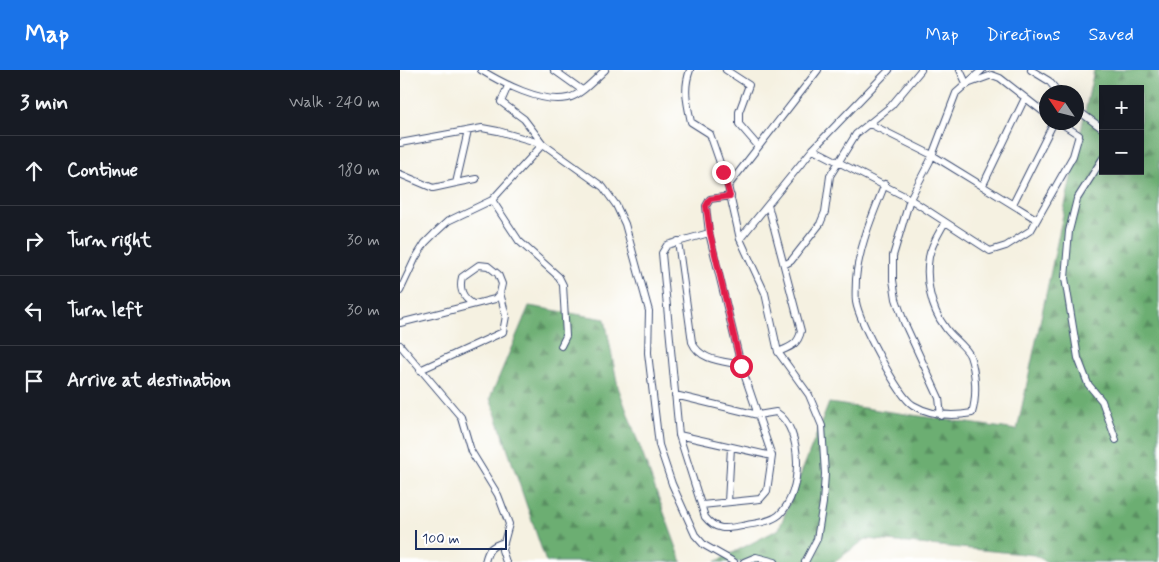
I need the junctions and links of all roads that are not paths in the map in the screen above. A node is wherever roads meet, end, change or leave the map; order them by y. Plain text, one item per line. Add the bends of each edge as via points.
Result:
1 (481, 70) edge
2 (554, 70) edge
3 (605, 70) edge
4 (690, 70) edge
5 (726, 70) edge
6 (818, 70) edge
7 (889, 70) edge
8 (921, 70) edge
9 (960, 70) edge
10 (982, 70) edge
11 (1031, 70) edge
12 (967, 85) junction
13 (1052, 85) edge
14 (508, 86) junction
15 (582, 90) junction
16 (1025, 98) junction
17 (1039, 109) edge
18 (1084, 116) edge
19 (870, 124) junction
20 (1099, 126) edge
21 (1050, 130) edge
22 (1071, 130) edge
23 (468, 131) junction
24 (400, 143) edge
25 (544, 144) junction
26 (758, 146) junction
27 (813, 149) junction
28 (932, 155) junction
29 (839, 161) junction
30 (1099, 164) edge
31 (400, 174) edge
32 (476, 179) dead end
33 (456, 183) junction
34 (884, 184) junction
35 (982, 185) junction
36 (728, 186) junction
37 (730, 196) junction
38 (910, 199) junction
39 (492, 200) junction
40 (1013, 204) junction
41 (768, 205) junction
42 (1036, 219) junction
43 (945, 222) junction
44 (710, 233) junction
45 (740, 240) junction
46 (678, 241) junction
47 (784, 265) junction
48 (400, 291) edge
49 (500, 293) junction
50 (473, 304) junction
51 (400, 323) edge
52 (400, 345) edge
53 (561, 346) dead end
54 (778, 352) junction
55 (741, 366) junction
56 (420, 370) junction
57 (675, 395) junction
58 (758, 415) junction
59 (941, 416) junction
60 (680, 435) junction
61 (1116, 440) dead end
62 (731, 447) junction
63 (772, 456) junction
64 (728, 502) junction
65 (702, 505) junction
66 (504, 542) junction
67 (485, 562) edge
68 (506, 562) edge
69 (734, 562) edge
70 (744, 562) edge
71 (775, 562) edge
72 (805, 562) edge

1 - 14 street
2 - 15 street
3 - 15 street
4 - 36 street via 686,99 692,122 710,134
5 - 26 street via 749,85 739,112 739,124
6 - 26 street
7 - 27 street
8 - 19 street via 891,106
9 - 12 street
10 - 12 street
11 - 13 street
12 - 16 street via 992,75
12 - 28 street via 956,93
14 - 15 street via 545,97 561,98 569,98
14 - 25 street via 500,102 524,119
16 - 17 street
16 - 35 street
18 - 20 street
19 - 28 street
19 - 29 street via 856,134
21 - 40 street
22 - 42 street via 1079,135 1073,156
23 - 24 street
23 - 25 street via 482,128
23 - 33 street
25 - 39 street
25 - 69 street via 603,187 616,205 649,311 648,353 659,445 695,535 704,545
26 - 36 street
27 - 29 street
27 - 41 street
28 - 35 street
28 - 38 street
29 - 34 street
29 - 47 street via 830,176 820,224 791,261
30 - 61 street via 1077,199 1069,232 1065,278 1078,358 1088,384 1102,401
31 - 33 street via 433,188
32 - 33 street
34 - 38 street
34 - 59 street via 864,238 856,278 856,303 899,391 912,404
35 - 40 street
36 - 37 street
37 - 44 street via 710,199 706,206
37 - 45 street
38 - 43 street
38 - 59 street via 896,242 893,280 904,322 939,398
39 - 48 street via 448,221 434,234 415,259
39 - 53 street via 519,241 559,276 563,285 566,336
40 - 42 street
41 - 45 street
41 - 47 street
42 - 43 street via 1031,230 1006,246 990,251
43 - 59 street via 929,258 931,294 943,326 969,355 974,374 975,403 972,413
44 - 46 street
44 - 55 street
45 - 54 street via 764,293
46 - 55 street via 695,349 701,355
46 - 57 street via 667,245 662,253
47 - 54 street via 801,331 794,346
49 - 50 street via 495,299
49 - 50 street via 502,284 498,274 488,266 479,265 462,277 460,286 466,300
49 - 56 street via 506,316 503,332
50 - 51 street
52 - 56 street
54 - 72 street via 809,395 822,426 825,474 817,539
55 - 58 street
56 - 66 street via 461,417 471,451 498,495 509,524
57 - 58 street
57 - 60 street
58 - 63 street
58 - 65 street via 776,412 784,417 798,453 793,488 786,506 778,516 768,520 720,529 705,517
60 - 62 street
60 - 65 street
62 - 63 street
62 - 64 street
63 - 64 street via 767,491 760,500
64 - 65 street
66 - 67 street via 493,545
66 - 68 street via 502,550
70 - 71 street via 756,558

